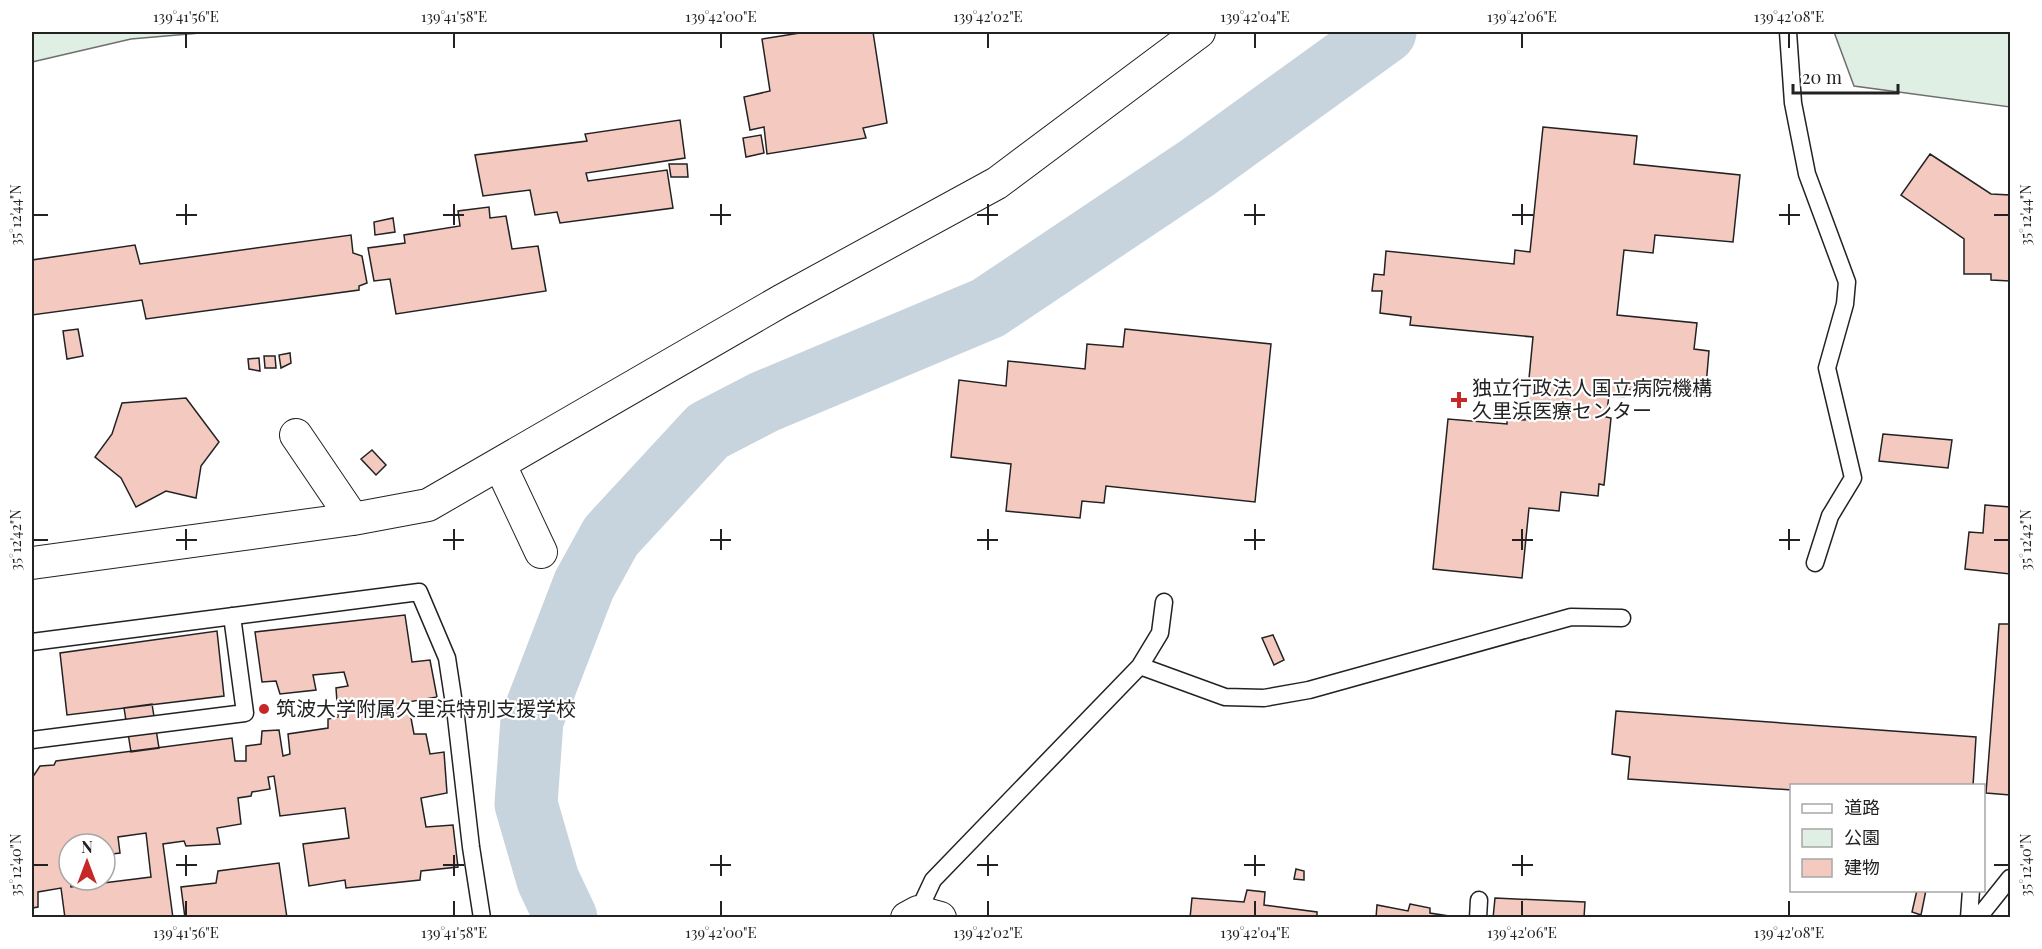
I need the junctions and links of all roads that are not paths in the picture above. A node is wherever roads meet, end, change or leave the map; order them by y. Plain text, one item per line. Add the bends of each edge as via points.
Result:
1 (1199, 32) edge
2 (1788, 32) edge
3 (296, 435) dead end
4 (500, 465) junction
5 (353, 519) junction
6 (541, 552) dead end
7 (32, 563) edge
8 (1815, 563) dead end
9 (1164, 603) dead end
10 (232, 616) junction
11 (1622, 618) dead end
12 (32, 642) edge
13 (1140, 666) junction
14 (32, 740) edge
15 (2010, 878) edge
16 (1971, 892) edge
17 (1479, 900) dead end
18 (922, 916) edge
19 (482, 918) edge
20 (1478, 918) edge
21 (1969, 918) edge
22 (1978, 918) edge

1 - 4 street via 997,183 781,301
2 - 8 lane via 1793,103 1807,174 1847,282 1845,304 1827,368 1852,478 1830,516
3 - 5 street
4 - 5 street via 428,505
4 - 6 street
5 - 7 street
9 - 13 lane via 1160,633
10 - 12 lane
10 - 14 lane via 245,713
10 - 19 lane via 419,592 447,658
11 - 13 lane via 1571,617 1309,690 1263,698 1225,697
13 - 18 lane via 933,880
15 - 22 lane
16 - 21 lane
17 - 20 lane

